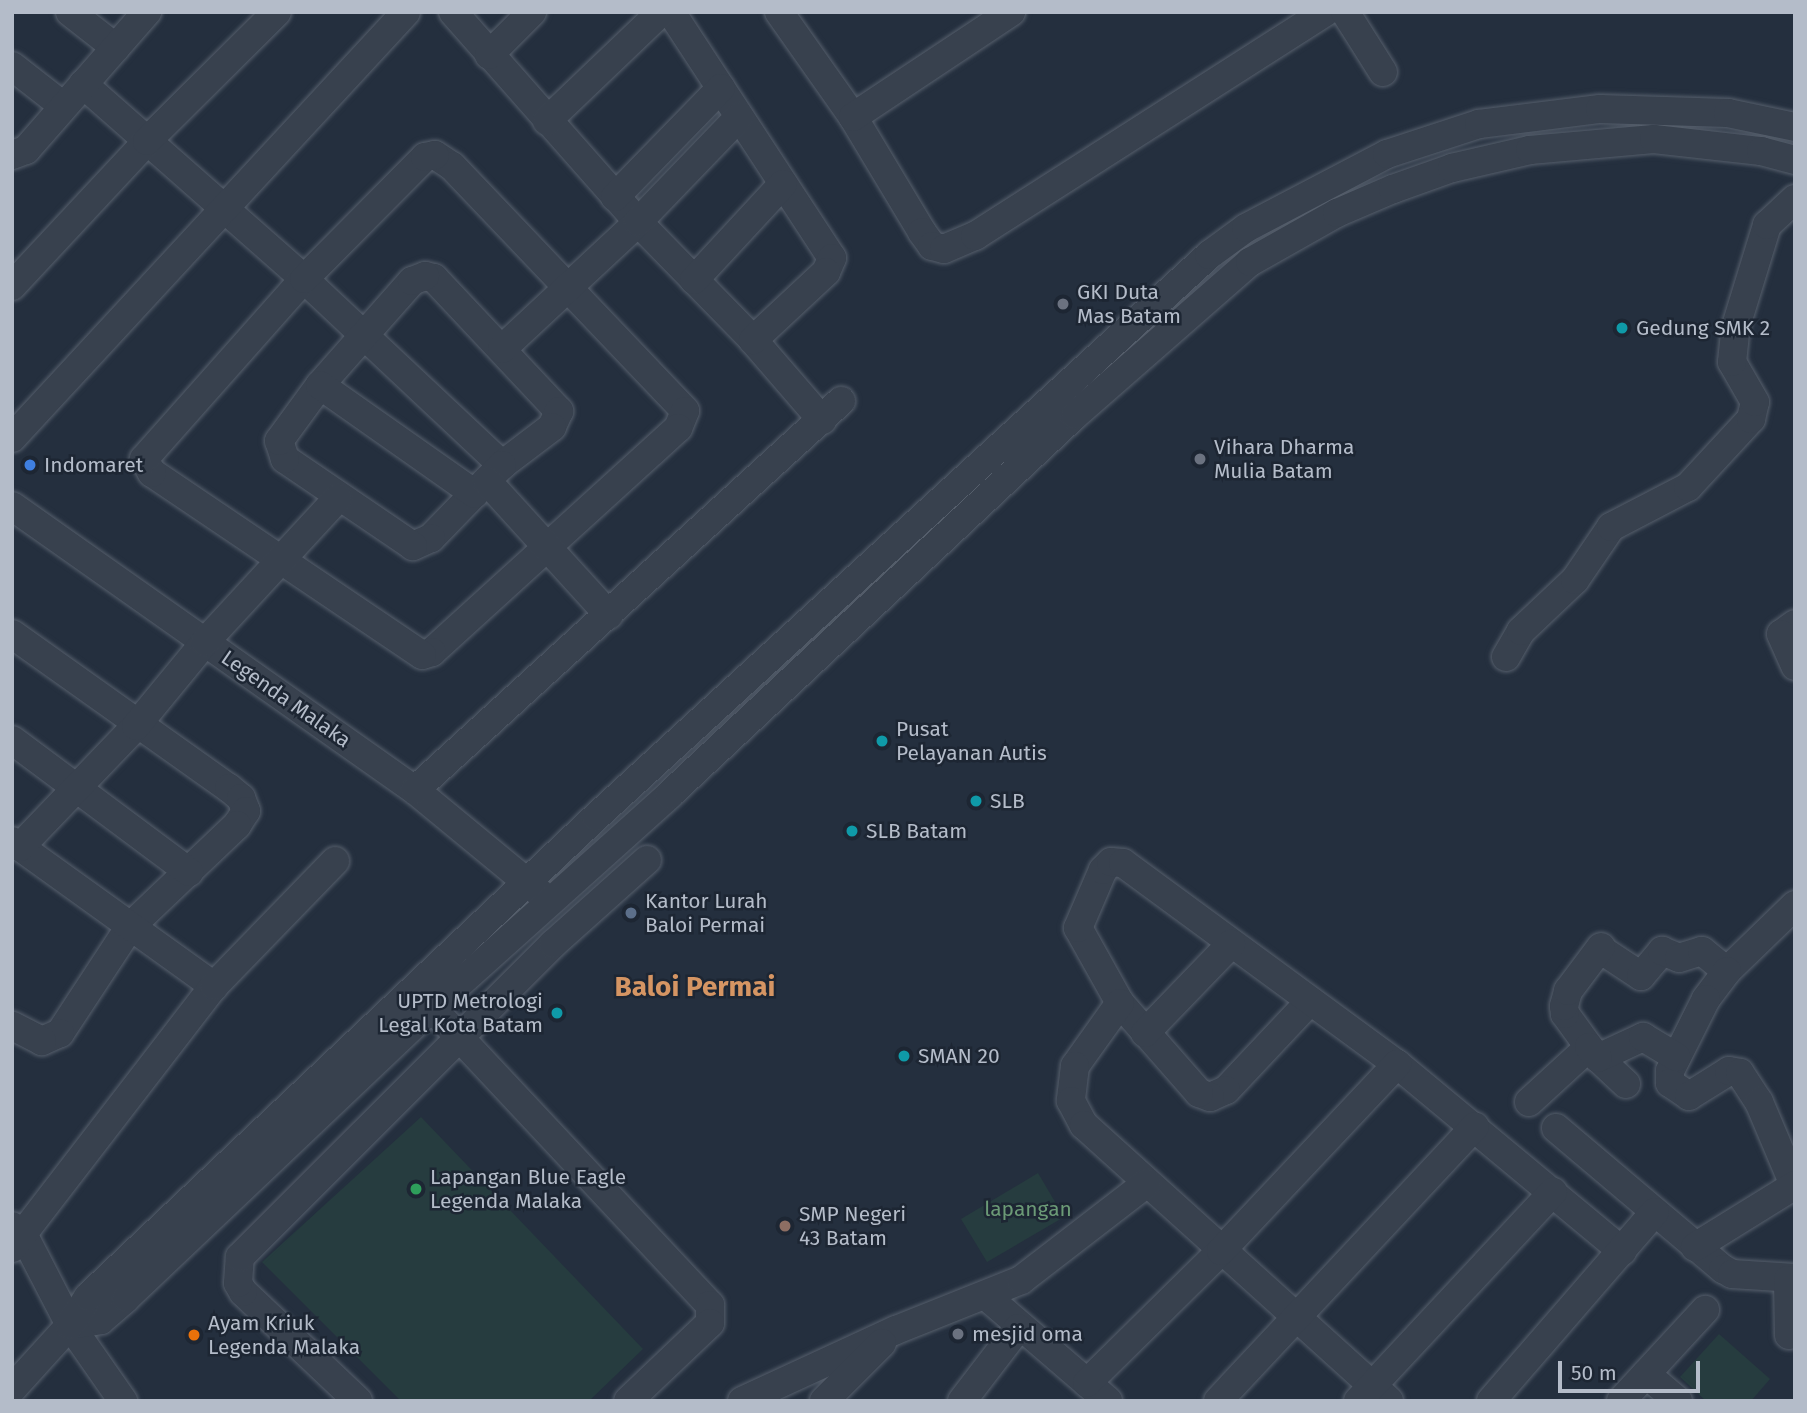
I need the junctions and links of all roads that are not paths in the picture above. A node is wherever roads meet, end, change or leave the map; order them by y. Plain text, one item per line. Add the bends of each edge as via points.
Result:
1 (69, 12) edge
2 (148, 12) edge
3 (277, 12) edge
4 (406, 12) edge
5 (453, 12) edge
6 (532, 12) edge
7 (661, 12) edge
8 (671, 12) edge
9 (779, 12) edge
10 (1011, 12) edge
11 (1325, 12) edge
12 (1345, 12) edge
13 (116, 48) junction
14 (489, 55) junction
15 (12, 66) edge
16 (1383, 72) dead end
17 (83, 83) junction
18 (721, 88) junction
19 (63, 106) junction
20 (739, 117) junction
21 (853, 117) junction
22 (547, 121) junction
23 (1795, 127) edge
24 (147, 141) junction
25 (12, 155) edge
26 (1795, 160) edge
27 (783, 184) junction
28 (615, 197) junction
29 (1795, 199) edge
30 (222, 210) junction
31 (638, 222) junction
32 (15, 278) edge
33 (304, 279) junction
34 (694, 280) junction
35 (564, 289) junction
36 (366, 336) junction
37 (753, 340) junction
38 (502, 349) junction
39 (320, 386) junction
40 (12, 438) edge
41 (488, 480) junction
42 (338, 498) junction
43 (12, 506) edge
44 (547, 547) junction
45 (284, 561) junction
46 (609, 615) junction
47 (1795, 624) edge
48 (12, 634) edge
49 (205, 642) junction
50 (1506, 657) dead end
51 (1795, 667) edge
52 (136, 726) junction
53 (12, 740) edge
54 (76, 786) junction
55 (415, 790) junction
56 (16, 844) edge
57 (647, 860) dead end
58 (335, 861) dead end
59 (189, 872) junction
60 (526, 883) junction
61 (552, 902) junction
62 (1795, 905) edge
63 (129, 928) junction
64 (1231, 944) junction
65 (1727, 971) junction
66 (214, 986) junction
67 (1310, 1001) junction
68 (1120, 1003) junction
69 (432, 1008) junction
70 (12, 1026) edge
71 (1145, 1033) junction
72 (461, 1037) junction
73 (1593, 1052) junction
74 (1676, 1057) junction
75 (1396, 1064) junction
76 (1626, 1084) dead end
77 (1529, 1102) dead end
78 (1475, 1126) junction
79 (1556, 1128) dead end
80 (1147, 1183) junction
81 (1794, 1185) edge
82 (1553, 1192) junction
83 (1655, 1212) junction
84 (16, 1236) edge
85 (1695, 1247) junction
86 (1221, 1251) junction
87 (1622, 1251) junction
88 (1791, 1279) edge
89 (986, 1296) junction
90 (1705, 1310) dead end
91 (1294, 1318) junction
92 (70, 1325) junction
93 (1018, 1328) junction
94 (896, 1329) junction
95 (1789, 1335) dead end
96 (1646, 1374) junction
97 (12, 1389) edge
98 (1097, 1392) edge
99 (1373, 1396) edge
100 (352, 1399) edge
101 (634, 1399) edge
102 (123, 1401) edge
103 (742, 1401) edge
104 (824, 1401) edge
105 (962, 1401) edge
106 (1218, 1401) edge
107 (1491, 1401) edge
108 (1621, 1401) edge
109 (1678, 1401) edge

1 - 13 street
2 - 13 street
3 - 24 street
4 - 30 street
5 - 14 street
6 - 14 street
7 - 22 street
8 - 18 street
9 - 21 street
10 - 21 street
11 - 21 street via 975,236 950,247 932,246 927,240
12 - 16 street
13 - 17 street
14 - 22 street
15 - 19 street
17 - 19 street
17 - 24 street
18 - 20 street
18 - 28 street
19 - 25 street via 26,150
20 - 27 street
20 - 31 street
22 - 28 street
23 - 60 street via 1728,113 1600,109 1530,115 1479,124 1387,154 1274,210 1209,255
24 - 30 street
24 - 32 street
26 - 61 street via 1762,151 1654,139 1530,150 1452,168 1393,189 1337,213 1250,262 1075,415
27 - 34 street
27 - 37 street via 829,250 831,264
28 - 31 street
29 - 50 street via 1767,225 1736,326 1732,362 1755,401 1751,419 1688,487 1611,527 1576,580 1521,631
30 - 33 street
30 - 40 street
31 - 34 street
31 - 35 street
33 - 35 street via 425,157 435,155 452,166
33 - 36 street
33 - 45 street via 144,459 152,474
34 - 37 street
35 - 38 street
35 - 44 street via 683,406 685,416 678,428
36 - 38 street via 412,281 425,276 434,278
36 - 39 street
36 - 41 street
37 - 46 street via 832,410
38 - 41 street via 559,411 552,427
39 - 41 street
39 - 42 street via 282,435 279,447 285,458
41 - 42 street via 431,538 412,546
41 - 44 street
42 - 45 street
43 - 49 street, Legenda Malaka
44 - 45 street via 432,652 422,655
44 - 46 street
45 - 49 street
46 - 55 street
47 - 51 street via 1781,634
48 - 52 street
49 - 52 street
49 - 55 street, Legenda Malaka
52 - 54 street
52 - 59 street via 229,788 245,805 237,825
53 - 54 street
54 - 56 street
54 - 59 street
55 - 60 street, Legenda Malaka
56 - 63 street
57 - 72 street via 553,944
58 - 66 street
59 - 63 street
60 - 61 street, Legenda Malaka
60 - 92 street via 88,1297
61 - 69 street
62 - 65 street
63 - 66 street
63 - 70 street via 60,1033 42,1041
64 - 67 street
64 - 68 street via 1123,863 1111,862 1103,870 1078,928
64 - 71 street
65 - 73 street via 1698,949 1679,958 1662,951 1642,976 1600,948 1568,991 1564,1006
65 - 74 street via 1706,999
66 - 84 street
67 - 71 street via 1226,1090 1210,1097 1199,1093
67 - 75 street
68 - 71 street
68 - 80 street via 1075,1066 1071,1101 1084,1125
69 - 72 street
69 - 92 street via 101,1320
72 - 100 street via 240,1257 238,1283 243,1292
72 - 101 street via 710,1305 710,1323
73 - 74 street via 1643,1037
73 - 76 street
73 - 77 street
74 - 81 street via 1668,1078 1683,1095 1729,1071 1744,1076
75 - 78 street
75 - 86 street
78 - 82 street
78 - 91 street
79 - 83 street
80 - 86 street
80 - 89 street via 1035,1272
81 - 85 street
82 - 87 street
82 - 99 street
83 - 85 street
83 - 87 street
84 - 92 street
85 - 88 street via 1732,1274
86 - 91 street
86 - 98 street
87 - 107 street
88 - 95 street
89 - 93 street
89 - 94 street
90 - 96 street
91 - 99 street
91 - 106 street
92 - 97 street
92 - 102 street
93 - 98 street
93 - 105 street
94 - 103 street
94 - 104 street
96 - 108 street
96 - 109 street

